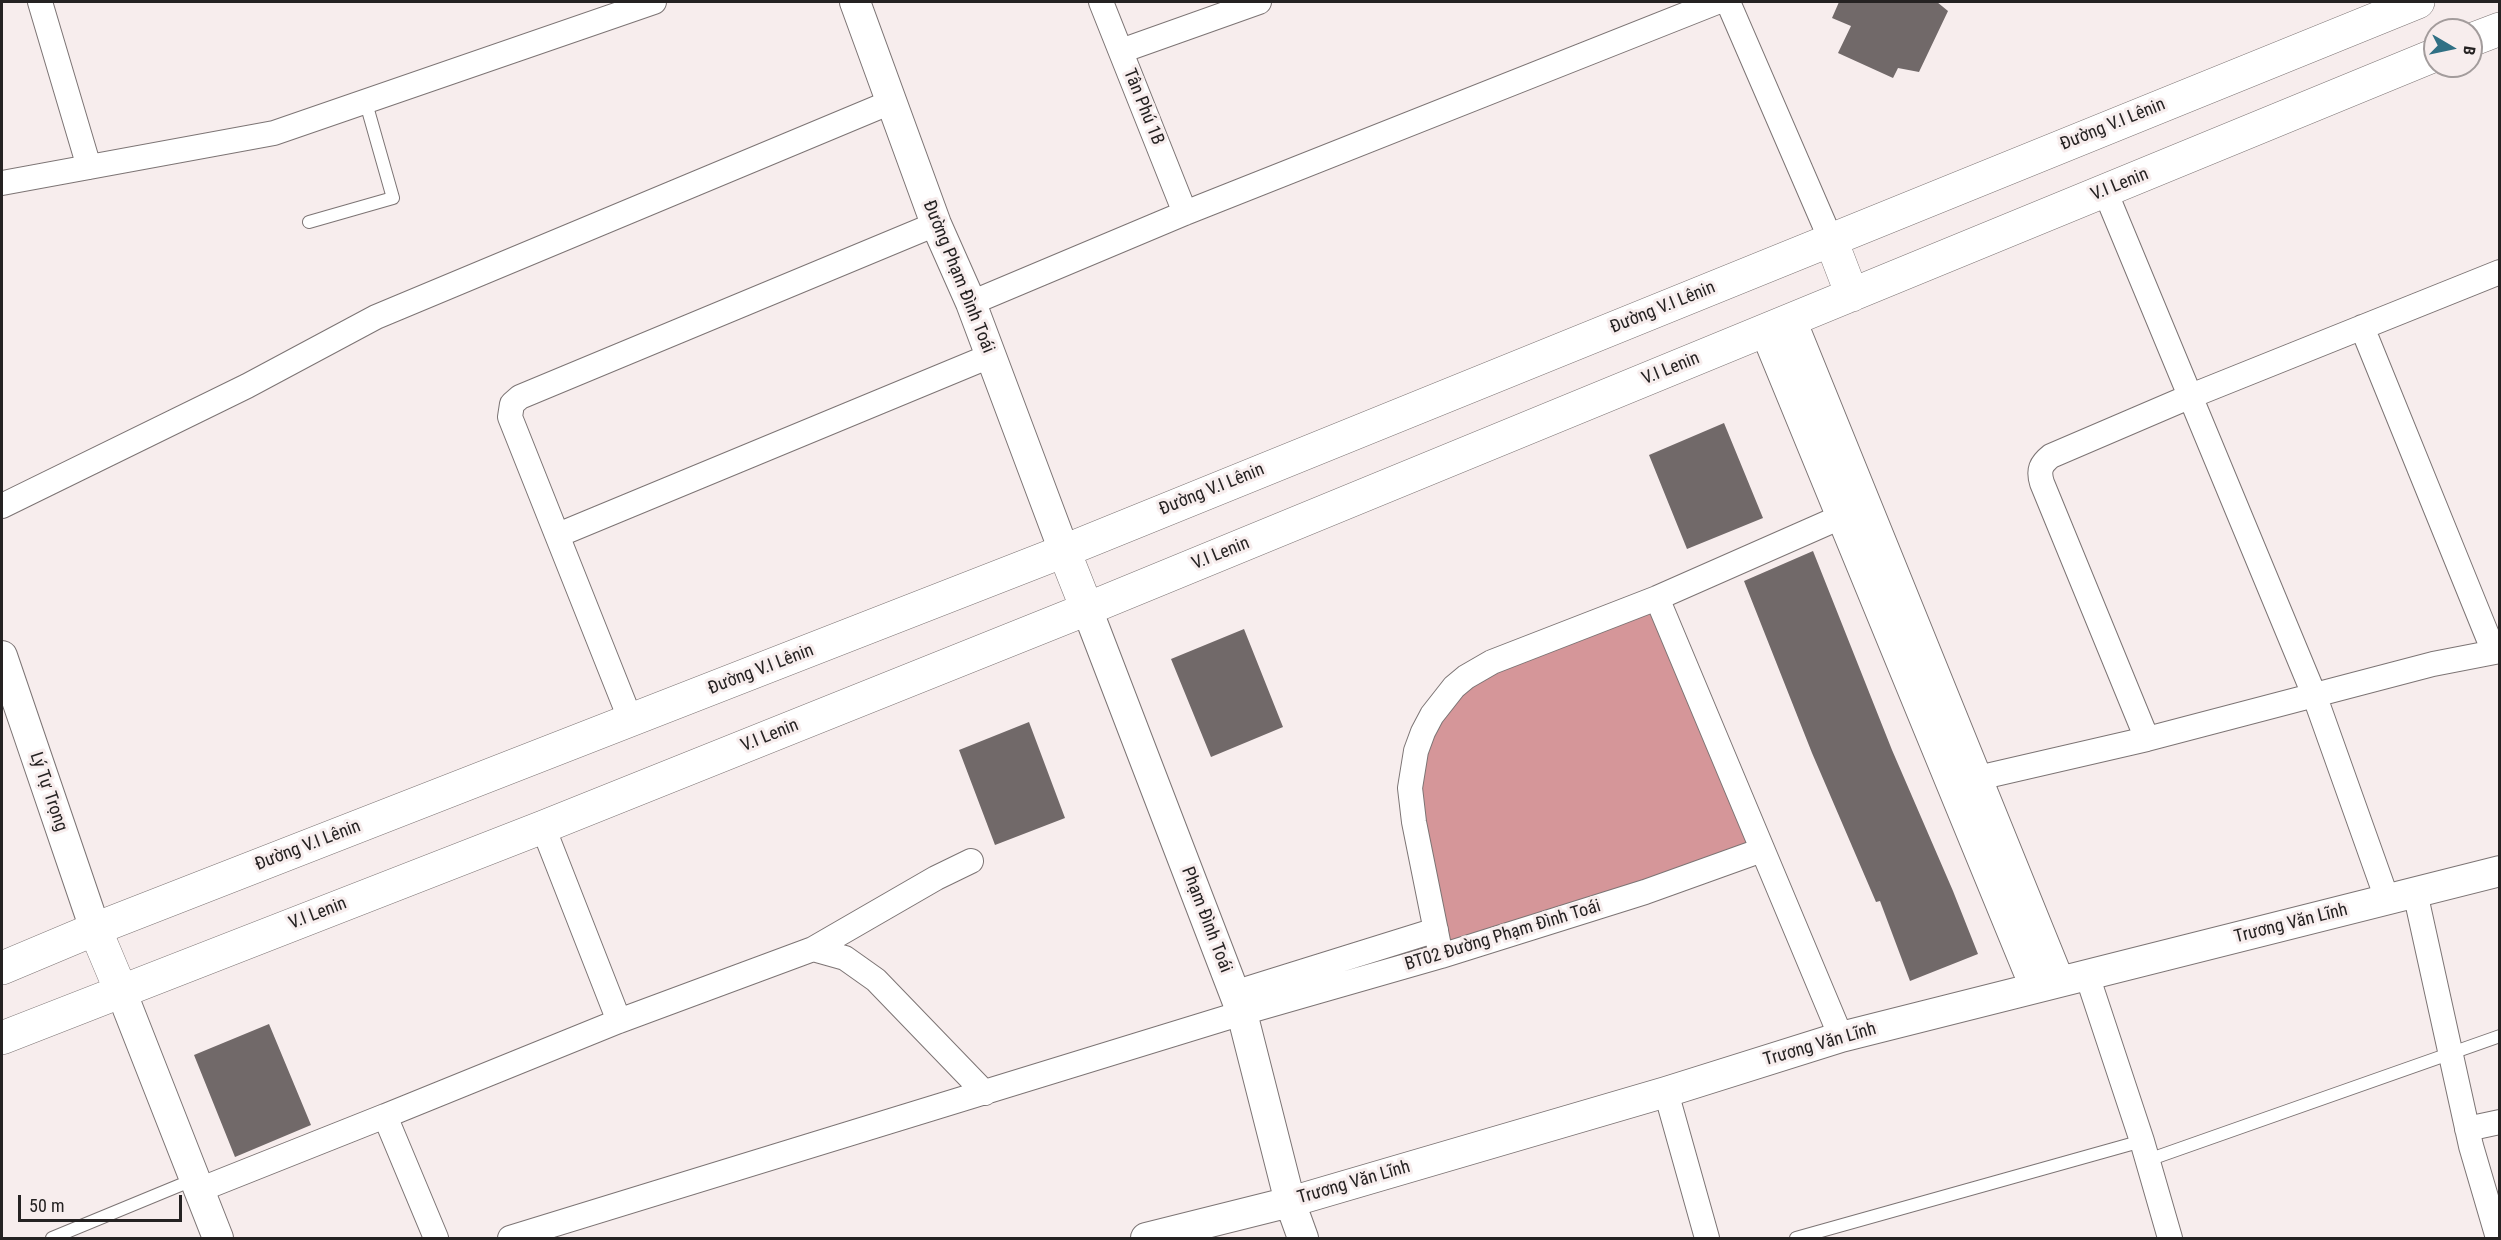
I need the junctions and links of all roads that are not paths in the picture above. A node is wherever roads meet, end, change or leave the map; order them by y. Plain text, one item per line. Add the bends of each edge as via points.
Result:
1 (40, 2) edge
2 (654, 2) edge
3 (855, 2) edge
4 (1101, 2) edge
5 (1259, 2) edge
6 (1717, 2) edge
7 (1728, 2) edge
8 (2418, 2) edge
9 (2499, 29) edge
10 (2483, 35) edge
11 (1121, 51) junction
12 (2423, 60) edge
13 (891, 102) junction
14 (366, 103) junction
15 (89, 167) junction
16 (2, 183) edge
17 (2105, 191) junction
18 (1185, 213) junction
19 (309, 222) dead end
20 (936, 224) junction
21 (1831, 240) junction
22 (2499, 272) edge
23 (1852, 295) junction
24 (971, 303) junction
25 (1778, 325) junction
26 (2362, 327) junction
27 (990, 357) junction
28 (2191, 396) junction
29 (2, 506) edge
30 (1843, 516) junction
31 (558, 535) junction
32 (1064, 551) junction
33 (1657, 598) junction
34 (1087, 609) junction
35 (2497, 652) edge
36 (2, 656) edge
37 (2315, 697) junction
38 (632, 721) junction
39 (2147, 740) junction
40 (1978, 778) junction
41 (543, 827) junction
42 (1762, 850) junction
43 (971, 861) dead end
44 (2499, 870) edge
45 (2401, 896) junction
46 (95, 929) junction
47 (1436, 930) junction
48 (813, 949) junction
49 (1441, 956) junction
50 (2, 968) edge
51 (2060, 981) junction
52 (121, 991) junction
53 (1238, 1003) junction
54 (619, 1021) junction
55 (2499, 1036) edge
56 (1841, 1037) junction
57 (2, 1038) edge
58 (2449, 1053) junction
59 (1666, 1092) junction
60 (985, 1094) junction
61 (386, 1116) junction
62 (2499, 1122) edge
63 (2467, 1129) junction
64 (2145, 1151) junction
65 (197, 1185) junction
66 (1290, 1202) junction
67 (52, 1239) edge
68 (218, 1239) edge
69 (436, 1239) edge
70 (510, 1239) edge
71 (1146, 1239) edge
72 (1303, 1239) edge
73 (1707, 1239) edge
74 (1796, 1239) edge
75 (2170, 1239) edge
76 (2498, 1239) edge

1 - 15 street
2 - 14 street
3 - 13 street, Đường Phạm Đình Toái
4 - 11 street, Tân Phú 1B
5 - 11 street
6 - 18 street
7 - 21 street
8 - 21 main road, Đường V.I Lênin
9 - 10 main road
11 - 18 street, Tân Phú 1B
12 - 17 main road, V.I Lenin
13 - 20 street, Đường Phạm Đình Toái
13 - 29 street via 376,317 247,386
14 - 15 street via 263,136
14 - 19 lane via 393,198
15 - 16 street
17 - 23 main road, V.I Lenin
17 - 28 street
18 - 24 street
20 - 24 street, Đường Phạm Đình Toái
20 - 31 street via 516,399 510,417
21 - 23 main road
21 - 32 main road, Đường V.I Lênin
22 - 26 street
23 - 25 main road, V.I Lenin
24 - 27 street, Đường Phạm Đình Toái
25 - 30 street
25 - 34 main road, V.I Lenin
25 - 40 street
26 - 28 street
26 - 35 street
27 - 31 street
27 - 32 street, Đường Phạm Đình Toái
28 - 37 street
28 - 39 street via 2051,456 2043,462 2039,475
30 - 33 street
30 - 51 street
31 - 38 street
32 - 34 main road
32 - 38 main road, Đường V.I Lênin
33 - 42 street
33 - 47 street via 1492,662 1454,687 1432,716 1416,751 1410,788
34 - 41 main road, V.I Lenin
34 - 53 street, Phạm Đình Toái
35 - 37 street via 2433,664
36 - 46 street, Lý Tự Trọng
37 - 39 street
37 - 45 street
38 - 46 main road, Đường V.I Lênin
39 - 40 street
40 - 51 street
41 - 52 main road, V.I Lenin
41 - 54 street
42 - 49 street, BT02 Đường Phạm Đình Toái
42 - 56 street
43 - 48 street
44 - 45 street, Trương Văn Lĩnh
45 - 51 street, Trương Văn Lĩnh
45 - 58 street
46 - 50 main road, Đường V.I Lênin
46 - 52 main road
47 - 49 street
47 - 53 street, BT02 Đường Phạm Đình Toái
48 - 54 street
48 - 60 street via 845,958 869,974
49 - 53 street, BT02 Đường Phạm Đình Toái
51 - 56 street, Trương Văn Lĩnh
51 - 64 street
52 - 57 main road, V.I Lenin
52 - 65 street
53 - 60 street
53 - 66 street, Phạm Đình Toái
54 - 61 street
55 - 58 lane
56 - 59 street, Trương Văn Lĩnh
58 - 63 street
58 - 64 lane
59 - 66 street, Trương Văn Lĩnh
59 - 73 street
60 - 70 street
61 - 65 street
61 - 69 street
62 - 63 street
63 - 76 street
64 - 74 lane
64 - 75 street
65 - 67 lane
65 - 68 street
66 - 71 street, Trương Văn Lĩnh
66 - 72 street, Phạm Đình Toái

